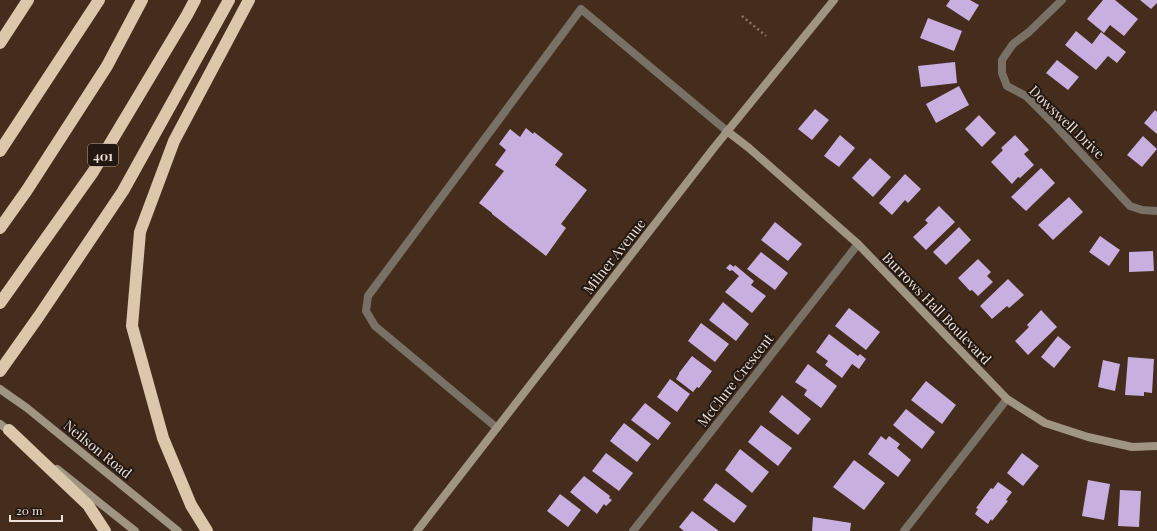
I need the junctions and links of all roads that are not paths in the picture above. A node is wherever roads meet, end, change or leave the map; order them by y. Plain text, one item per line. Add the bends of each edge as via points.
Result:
1 (28, 0) edge
2 (99, 0) edge
3 (142, 0) edge
4 (195, 0) edge
5 (229, 0) edge
6 (249, 0) edge
7 (834, 0) edge
8 (1062, 0) edge
9 (0, 44) edge
10 (727, 131) junction
11 (0, 151) edge
12 (1157, 211) edge
13 (0, 228) edge
14 (858, 244) junction
15 (0, 303) edge
16 (0, 371) edge
17 (0, 389) edge
18 (1007, 399) junction
19 (4, 427) edge
20 (497, 428) junction
21 (1157, 446) edge
22 (105, 531) edge
23 (135, 531) edge
24 (178, 531) edge
25 (207, 531) edge
26 (417, 531) edge
27 (633, 531) edge
28 (904, 531) edge

1 - 9 highway
2 - 11 highway
3 - 13 highway via 107,66
4 - 15 highway, 401 via 93,172
5 - 16 highway via 123,191
6 - 25 highway via 174,141 140,232 132,326 163,438 191,505
7 - 10 main road, Milner Avenue
8 - 12 street, Dowswell Drive via 1013,44 1002,60 1002,73 1007,86 1026,96 1054,123 1130,206
10 - 14 main road, Burrows Hall Boulevard
10 - 20 main road, Milner Avenue
10 - 20 street via 581,9 368,296 366,311 375,326
14 - 18 main road, Burrows Hall Boulevard
14 - 27 street, McClure Crescent
17 - 24 main road, Neilson Road
18 - 21 main road, Burrows Hall Boulevard via 1045,423 1088,437 1132,447
18 - 28 street
19 - 22 highway via 88,505
19 - 23 main road
20 - 26 main road, Milner Avenue

